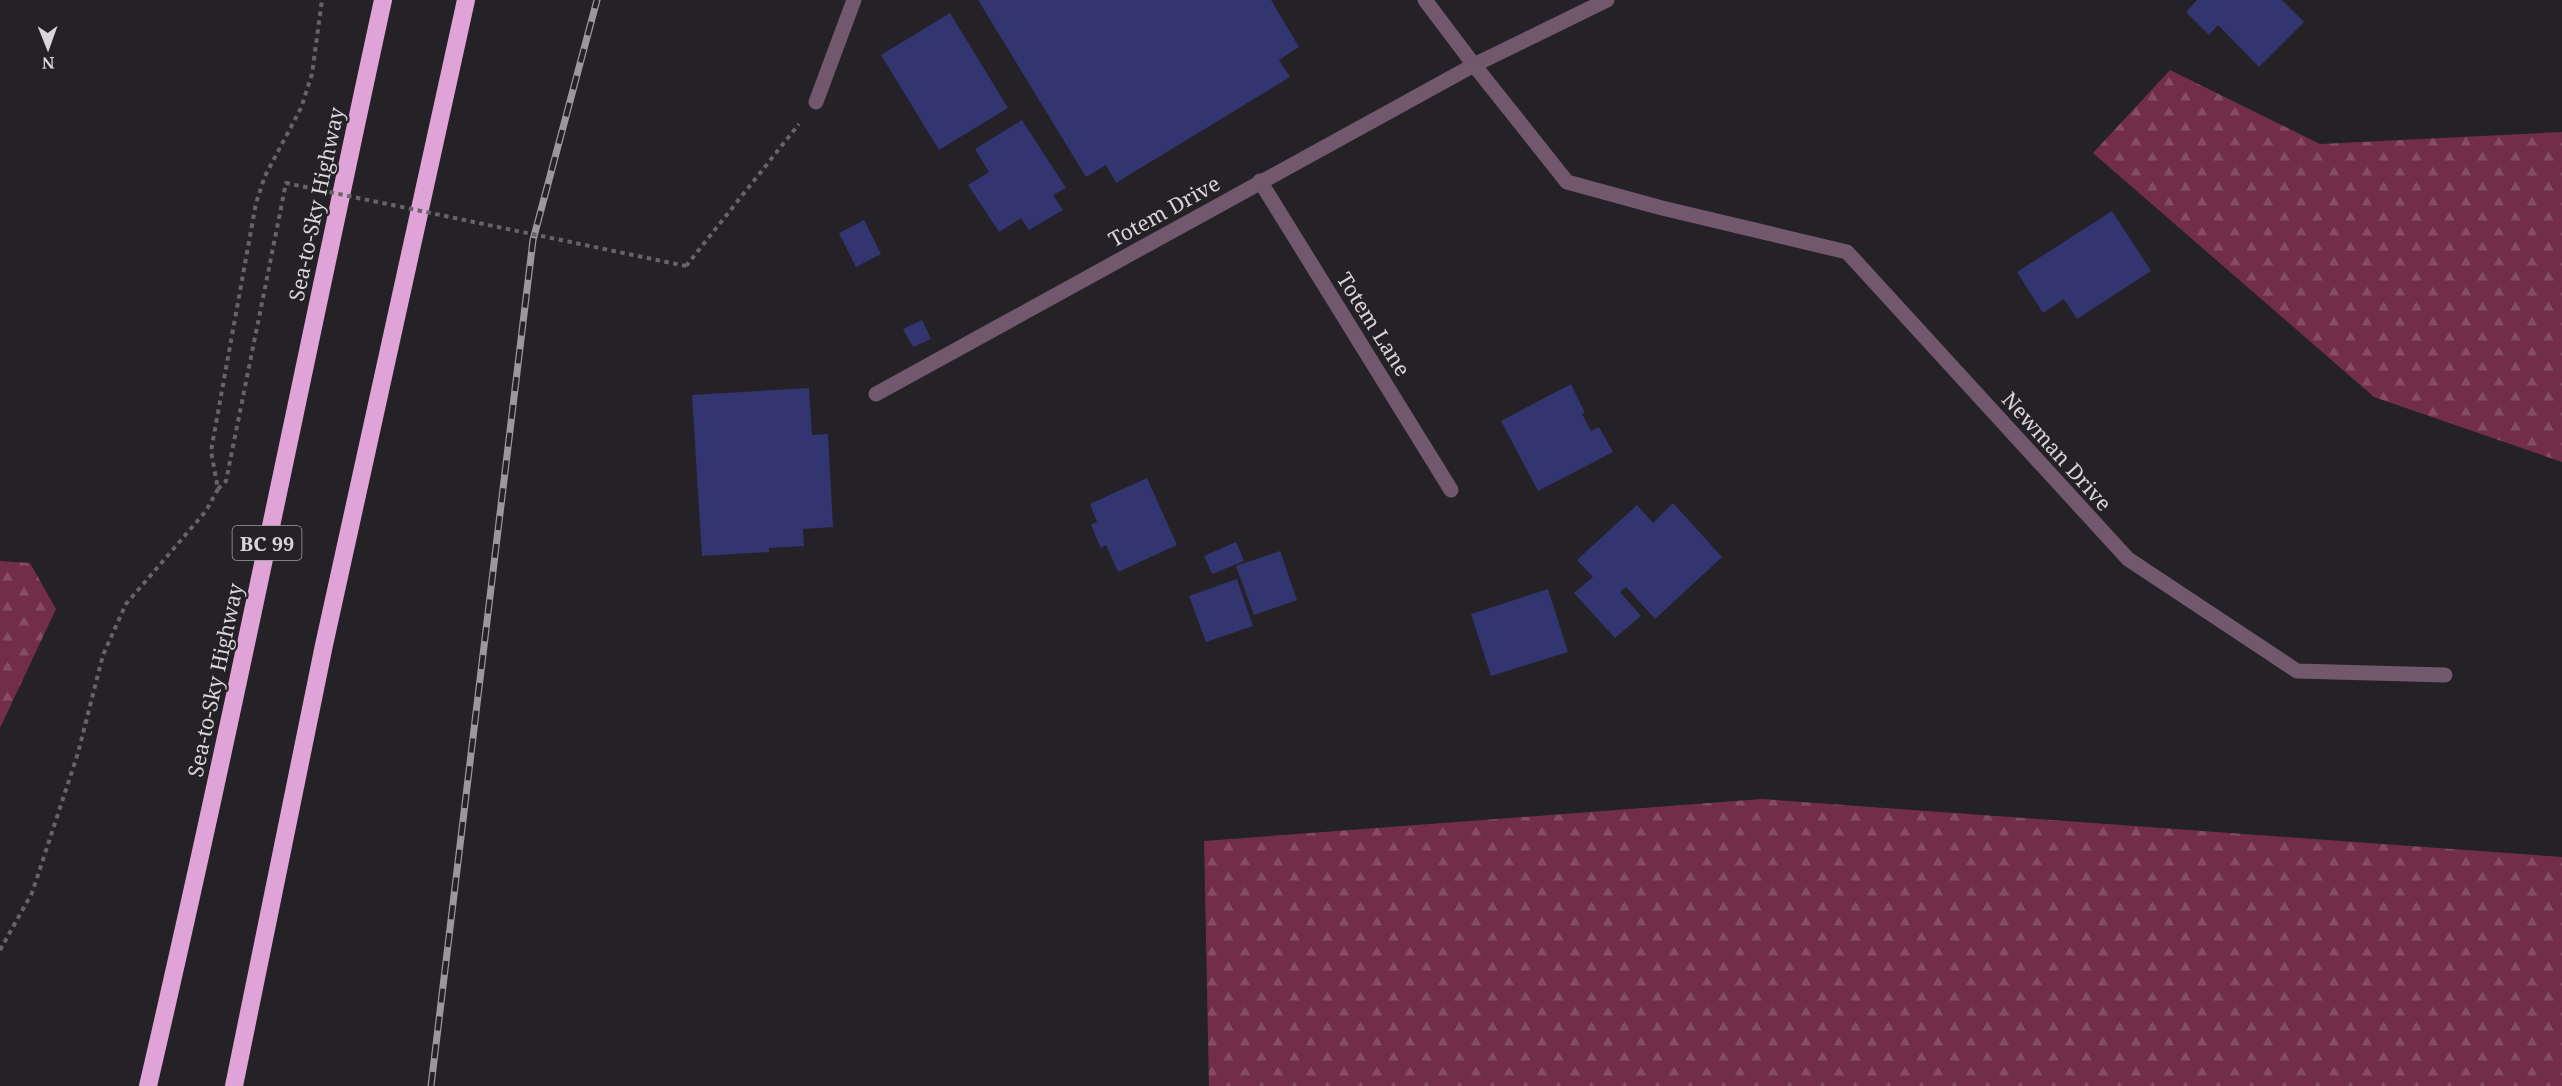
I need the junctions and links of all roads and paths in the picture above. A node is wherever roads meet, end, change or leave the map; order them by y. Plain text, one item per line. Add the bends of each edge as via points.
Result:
1 (322, 0) edge
2 (383, 0) edge
3 (466, 0) edge
4 (854, 0) edge
5 (1425, 0) edge
6 (1606, 0) edge
7 (1474, 65) junction
8 (816, 102) joint
9 (1260, 182) junction
10 (876, 394) dead end
11 (218, 489) junction
12 (1451, 489) dead end
13 (2445, 675) dead end
14 (0, 950) edge
15 (147, 1086) edge
16 (234, 1086) edge

1 - 11 path via 312,74 301,108 265,176 256,203 211,451
2 - 15 highway, Sea-to-Sky Highway / BC 99 via 222,758
3 - 16 highway via 324,645
4 - 8 street
5 - 7 street, Newman Drive
6 - 7 street, Totem Drive
7 - 9 street, Totem Drive
7 - 13 street, Newman Drive via 1567,182 1847,252 2128,560 2297,671
8 - 11 path, bridge via 686,266 286,183 226,481
9 - 10 street, Totem Drive
9 - 12 street, Totem Lane
11 - 14 path via 206,511 126,604 103,654 78,753 32,893

